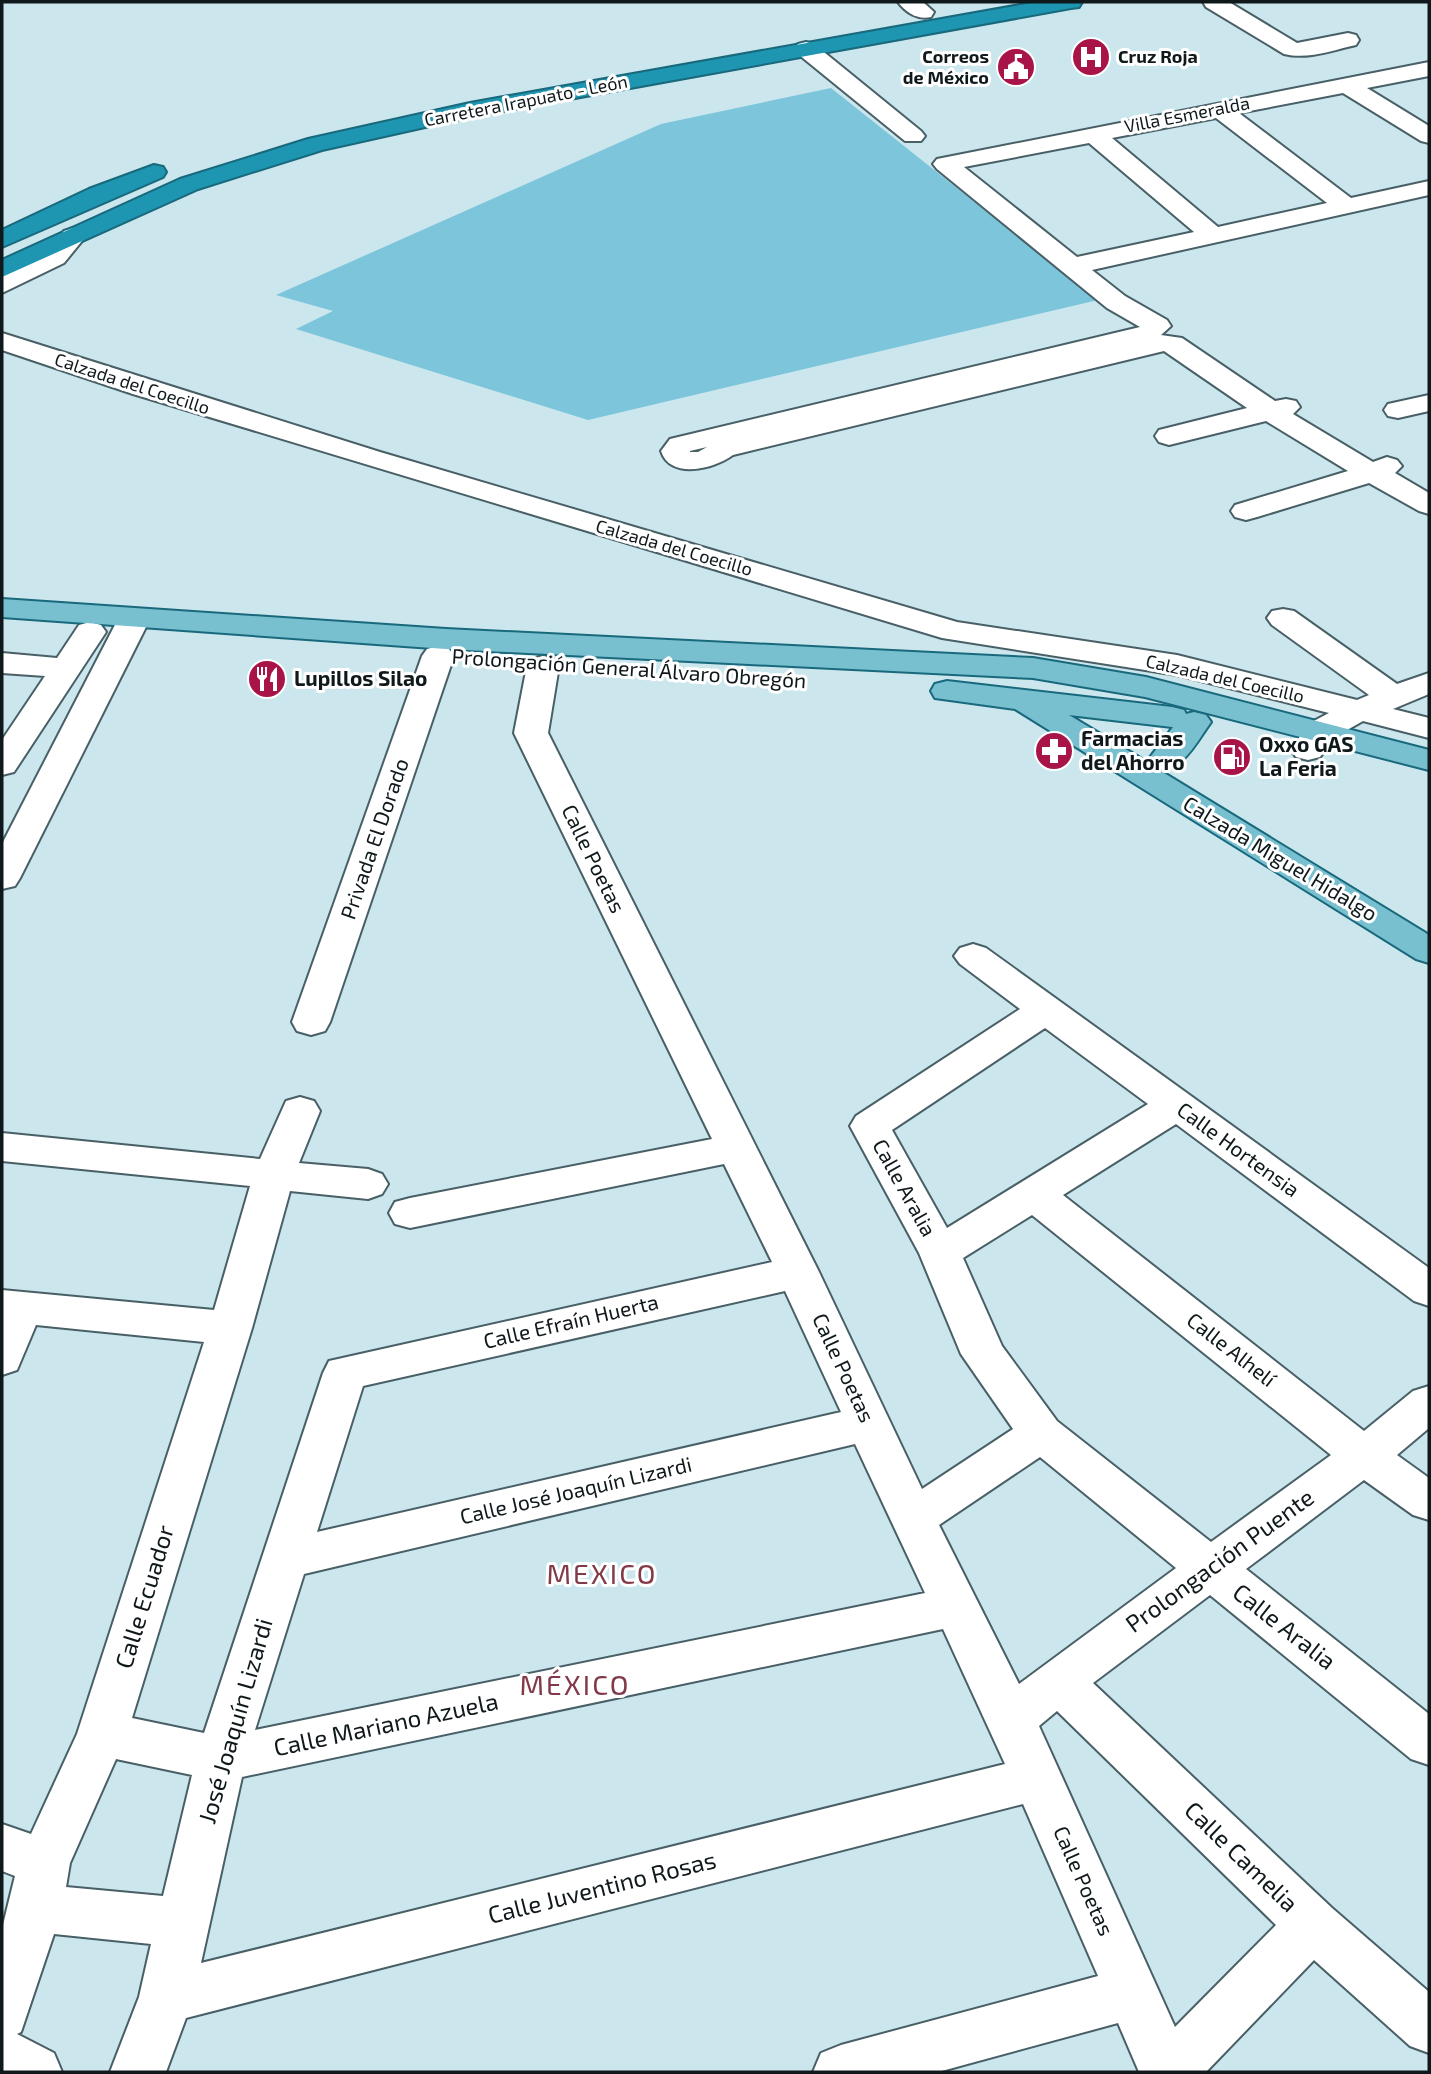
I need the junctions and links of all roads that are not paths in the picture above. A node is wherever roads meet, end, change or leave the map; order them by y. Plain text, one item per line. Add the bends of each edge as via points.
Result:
1 (981, 2) edge
2 (1071, 2) edge
3 (1214, 2) edge
4 (916, 7) edge
5 (1325, 26) dead end
6 (1270, 37) junction
7 (1348, 40) dead end
8 (806, 49) junction
9 (1429, 69) edge
10 (1347, 85) junction
11 (1219, 109) junction
12 (1093, 134) junction
13 (913, 136) dead end
14 (1429, 136) edge
15 (260, 138) dead end
16 (175, 164) dead end
17 (1429, 188) edge
18 (1347, 206) junction
19 (1213, 235) junction
20 (73, 236) junction
21 (2, 239) edge
22 (1073, 266) junction
23 (2, 269) edge
24 (2, 285) edge
25 (1166, 336) junction
26 (2, 341) edge
27 (952, 386) junction
28 (1429, 403) edge
29 (1282, 409) junction
30 (1398, 410) dead end
31 (1169, 436) dead end
32 (1381, 469) junction
33 (1429, 488) edge
34 (1429, 505) edge
35 (1246, 511) dead end
36 (2, 608) edge
37 (1283, 618) dead end
38 (2, 625) edge
39 (130, 627) junction
40 (90, 632) junction
41 (438, 656) junction
42 (2, 663) edge
43 (543, 666) junction
44 (66, 668) junction
45 (998, 669) joint
46 (1034, 670) junction
47 (1429, 683) edge
48 (1393, 698) junction
49 (1088, 707) junction
50 (1357, 711) junction
51 (1194, 722) junction
52 (1429, 728) edge
53 (1314, 740) junction
54 (1165, 760) junction
55 (1429, 760) edge
56 (2, 765) edge
57 (1429, 782) edge
58 (2, 878) edge
59 (1429, 919) edge
60 (1429, 951) edge
61 (973, 956) dead end
62 (1047, 1009) junction
63 (312, 1022) dead end
64 (1177, 1105) junction
65 (300, 1111) dead end
66 (2, 1147) edge
67 (736, 1148) junction
68 (274, 1174) junction
69 (368, 1184) dead end
70 (1035, 1195) junction
71 (410, 1213) dead end
72 (940, 1254) junction
73 (798, 1272) junction
74 (1429, 1290) edge
75 (11, 1307) edge
76 (230, 1328) junction
77 (2, 1358) edge
78 (345, 1373) joint
79 (1429, 1403) edge
80 (868, 1423) junction
81 (1041, 1433) junction
82 (1364, 1455) junction
83 (1429, 1502) edge
84 (913, 1520) junction
85 (284, 1559) junction
86 (1210, 1569) junction
87 (957, 1606) junction
88 (1058, 1681) junction
89 (1011, 1719) junction
90 (102, 1734) junction
91 (1429, 1743) edge
92 (221, 1759) junction
93 (1038, 1778) junction
94 (27, 1873) edge
95 (182, 1923) junction
96 (1313, 1925) junction
97 (1132, 1993) junction
98 (166, 1997) junction
99 (2, 2014) edge
100 (1429, 2027) edge
101 (2, 2055) edge
102 (33, 2072) edge
103 (138, 2072) edge
104 (841, 2072) edge
105 (1168, 2072) edge

1 - 4 highway, Carretera Irapuato - León
2 - 8 highway, Carretera Irapuato - León
3 - 6 street
4 - 15 highway, Carretera Irapuato - León via 442,98
5 - 6 street
6 - 7 street via 1300,50
8 - 13 street
8 - 20 highway, Carretera Irapuato - León via 470,110 316,144 189,184
9 - 10 street, Villa Esmeralda
10 - 11 street, Villa Esmeralda
10 - 14 street
11 - 12 street, Villa Esmeralda
11 - 18 street
12 - 19 street
12 - 22 street, Villa Esmeralda via 945,164
16 - 21 highway
17 - 18 street
18 - 19 street
19 - 22 street
20 - 23 highway, Carretera Irapuato - León
20 - 24 street via 55,258
22 - 25 street
25 - 27 street
25 - 29 street
26 - 46 street, Calzada del Coecillo via 356,454 940,627
27 - 27 street via 680,445 675,451 677,457 688,461 704,461 723,449
28 - 30 street
29 - 31 street
29 - 32 street via 1307,436
32 - 33 street
32 - 34 street
32 - 35 street
36 - 39 main road, Prolongación General Álvaro Obregón
37 - 48 street
38 - 40 main road, Prolongación General Álvaro Obregón
39 - 40 main road, Prolongación General Álvaro Obregón
39 - 41 main road, Prolongación General Álvaro Obregón
39 - 45 main road, Prolongación General Álvaro Obregón
39 - 58 street
40 - 44 street
41 - 43 main road, Prolongación General Álvaro Obregón
41 - 63 street, Privada El Dorado
42 - 44 street
43 - 46 main road, Prolongación General Álvaro Obregón via 934,690
43 - 67 street, Calle Poetas via 531,733
44 - 56 street
45 - 46 main road, Calzada Miguel Hidalgo
46 - 49 main road, Calzada Miguel Hidalgo
46 - 49 main road, Prolongación General Álvaro Obregón
46 - 50 street, Calzada del Coecillo via 1177,665
46 - 53 main road via 1146,687
46 - 60 main road, Calzada Miguel Hidalgo
47 - 48 street
48 - 50 street
49 - 51 main road, Prolongación General Álvaro Obregón
49 - 54 main road, Calzada Miguel Hidalgo
50 - 52 street, Calzada del Coecillo
50 - 53 street
51 - 53 main road, Prolongación General Álvaro Obregón
51 - 54 main road
53 - 55 main road
53 - 57 main road
54 - 59 main road, Calzada Miguel Hidalgo
61 - 62 street, Calle Hortensia
62 - 64 street, Calle Hortensia
62 - 72 street, Calle Aralia via 870,1126
64 - 70 street
64 - 74 street, Calle Hortensia
65 - 68 street, Calle Ecuador
66 - 68 street
67 - 71 street
67 - 73 street, Calle Poetas
68 - 69 street
68 - 76 street, Calle Ecuador
70 - 72 street
70 - 82 street, Calle Alhelí
72 - 81 street, Calle Aralia via 983,1354
73 - 78 street, Calle Efraín Huerta
73 - 80 street, Calle Poetas
75 - 76 street
75 - 77 street
76 - 90 street, Calle Ecuador
78 - 85 street, José Joaquín Lizardi
79 - 82 street, Prolongación Puente
80 - 84 street, Calle Poetas
80 - 85 street, Calle José Joaquín Lizardi
81 - 84 street
81 - 86 street, Calle Aralia
82 - 83 street, Calle Alhelí
82 - 86 street, Prolongación Puente
84 - 87 street, Calle Poetas
85 - 92 street, José Joaquín Lizardi
86 - 88 street, Prolongación Puente
86 - 91 street, Calle Aralia
87 - 89 street, Calle Poetas
87 - 92 street, Calle Mariano Azuela
88 - 89 street, Prolongación Puente
88 - 96 street, Calle Camelia
89 - 93 street, Calle Poetas
90 - 92 street, Calle Mariano Azuela
90 - 94 street, Calle Ecuador
92 - 95 street, José Joaquín Lizardi
93 - 97 street, Calle Poetas
93 - 98 street, Calle Juventino Rosas
94 - 95 street
94 - 99 street, Calle Ecuador
95 - 98 street, José Joaquín Lizardi
96 - 100 street, Calle Camelia
96 - 105 street
97 - 104 street
97 - 105 street, Calle Poetas
98 - 103 street, José Joaquín Lizardi
101 - 102 street

